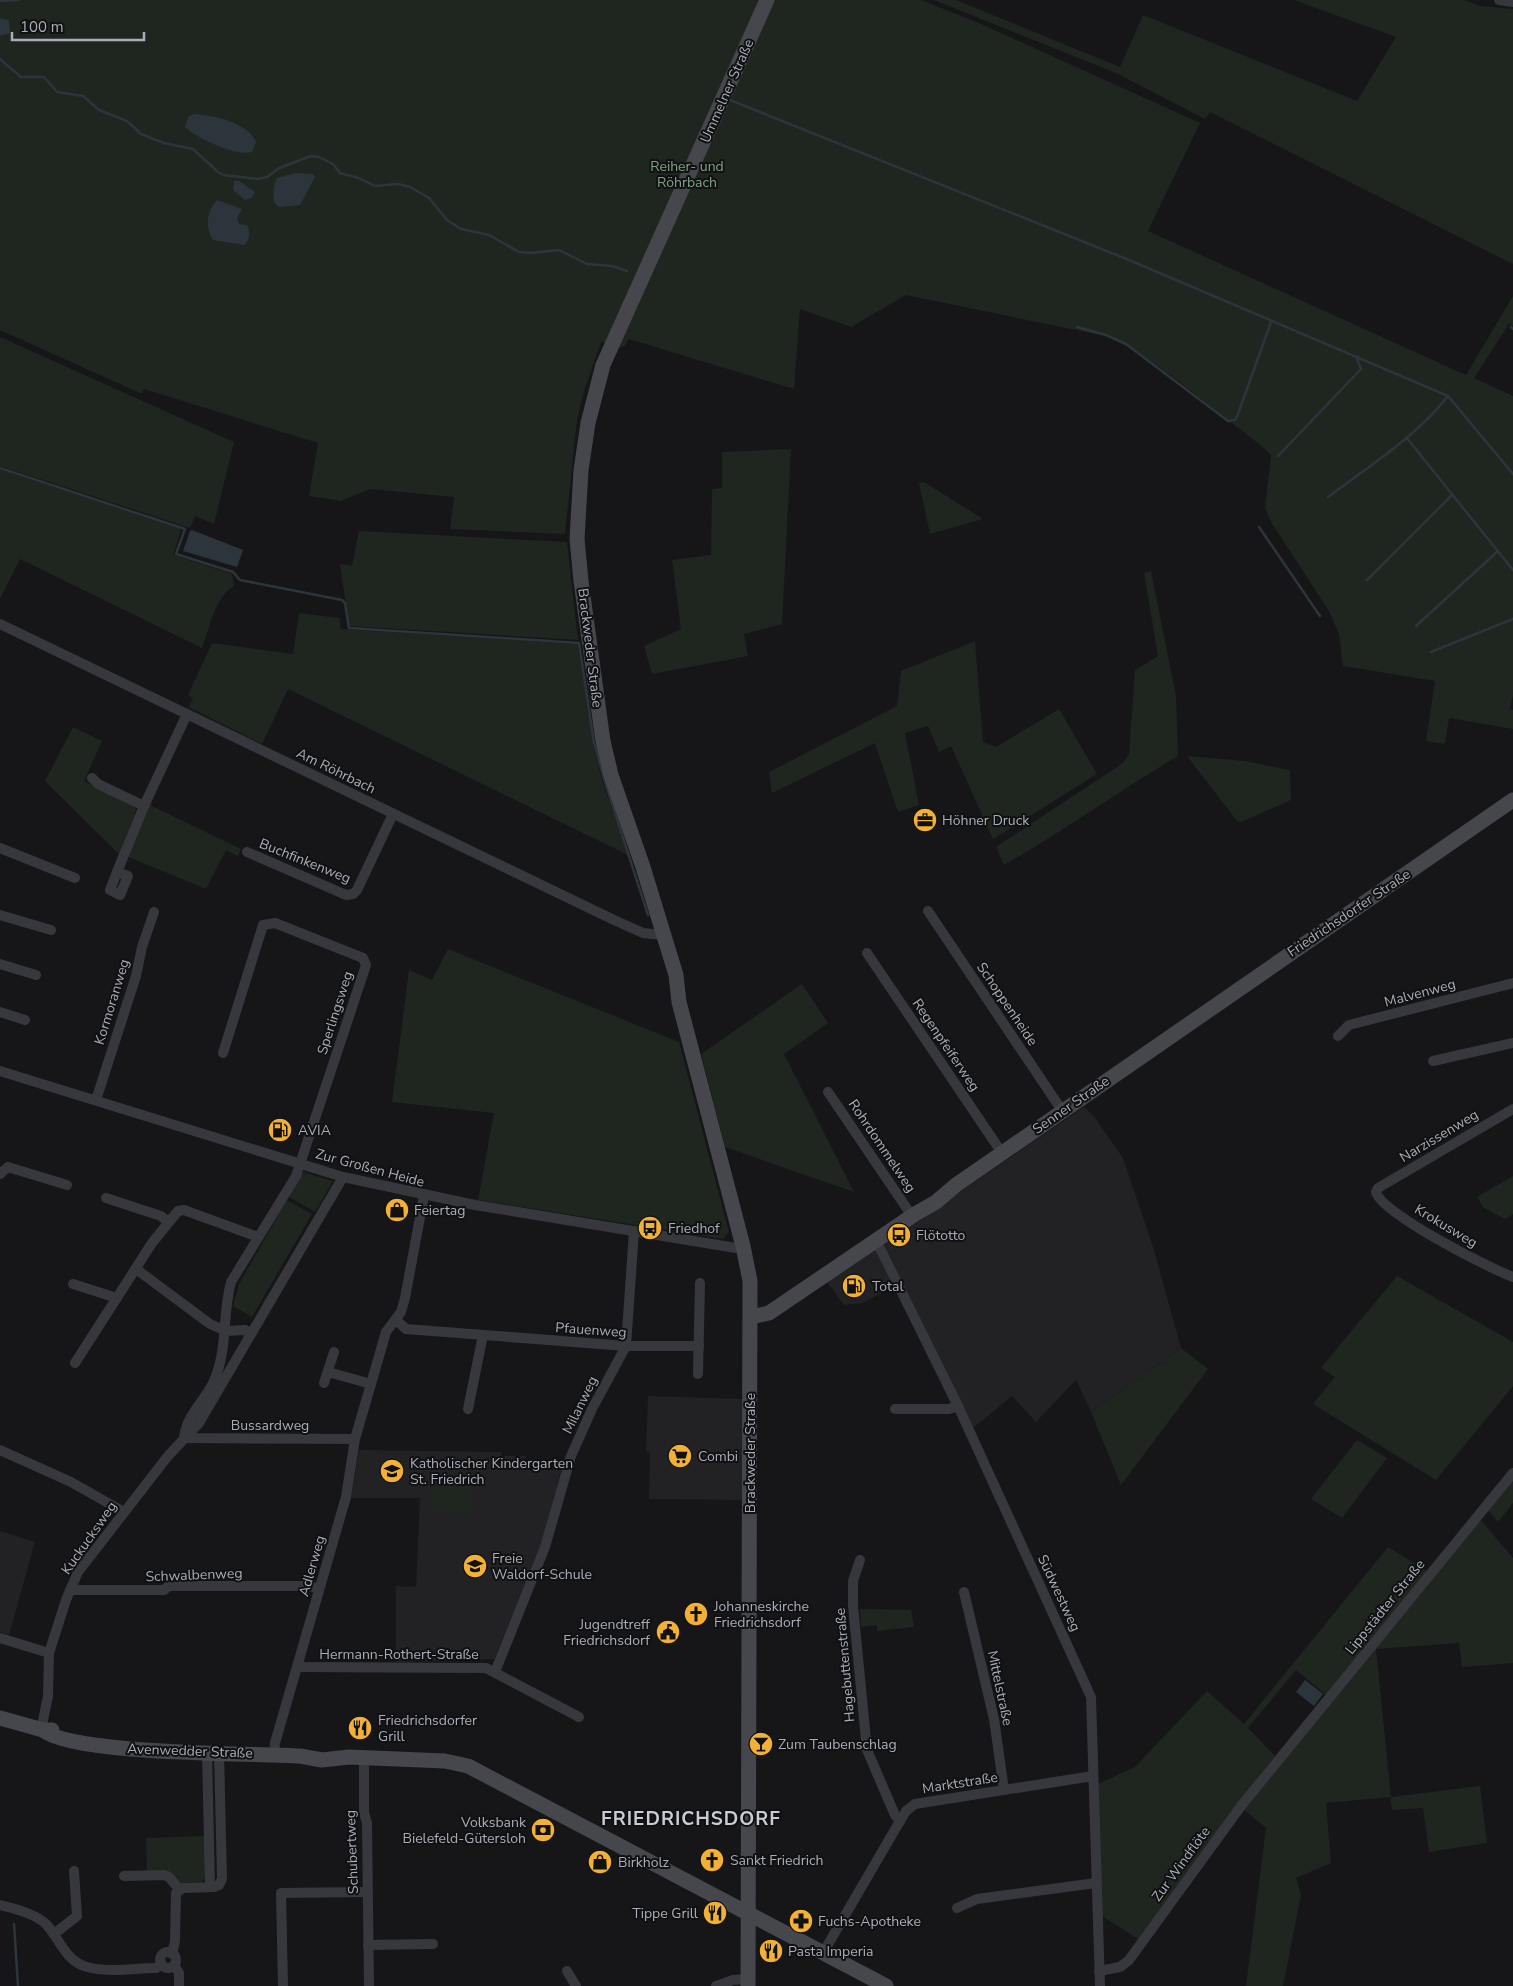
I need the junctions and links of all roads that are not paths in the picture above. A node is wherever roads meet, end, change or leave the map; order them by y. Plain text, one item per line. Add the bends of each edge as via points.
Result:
1 (767, 0) edge
2 (1499, 0) edge
3 (1513, 2) edge
4 (611, 346) joint
5 (0, 624) edge
6 (187, 714) junction
7 (92, 778) dead end
8 (1513, 800) edge
9 (144, 806) junction
10 (393, 814) junction
11 (0, 848) edge
12 (247, 852) dead end
13 (117, 872) dead end
14 (75, 878) dead end
15 (928, 911) dead end
16 (154, 912) dead end
17 (0, 915) edge
18 (51, 930) dead end
19 (664, 940) junction
20 (867, 953) dead end
21 (0, 964) edge
22 (36, 975) dead end
23 (1513, 983) edge
24 (0, 1012) edge
25 (25, 1020) dead end
26 (1185, 1026) joint
27 (1338, 1036) dead end
28 (1513, 1043) edge
29 (223, 1054) dead end
30 (1433, 1061) dead end
31 (0, 1070) edge
32 (828, 1092) dead end
33 (96, 1100) junction
34 (1513, 1108) edge
35 (1062, 1112) junction
36 (1002, 1153) junction
37 (300, 1163) junction
38 (0, 1174) edge
39 (343, 1177) junction
40 (67, 1185) dead end
41 (1378, 1188) joint
42 (424, 1196) junction
43 (106, 1198) dead end
44 (914, 1215) junction
45 (168, 1222) junction
46 (634, 1232) junction
47 (258, 1237) junction
48 (876, 1240) junction
49 (743, 1246) junction
50 (136, 1270) junction
51 (1513, 1277) edge
52 (700, 1283) dead end
53 (73, 1284) dead end
54 (117, 1298) junction
55 (751, 1317) junction
56 (396, 1320) junction
57 (226, 1331) junction
58 (251, 1333) junction
59 (482, 1335) junction
60 (626, 1346) junction
61 (698, 1346) junction
62 (334, 1352) dead end
63 (75, 1364) dead end
64 (328, 1372) junction
65 (698, 1374) dead end
66 (324, 1383) dead end
67 (371, 1384) junction
68 (958, 1406) junction
69 (468, 1409) dead end
70 (895, 1409) dead end
71 (184, 1438) junction
72 (355, 1439) junction
73 (0, 1450) edge
74 (1513, 1473) edge
75 (124, 1512) junction
76 (860, 1560) dead end
77 (319, 1589) junction
78 (70, 1590) junction
79 (964, 1592) dead end
80 (0, 1638) edge
81 (49, 1653) junction
82 (298, 1667) junction
83 (495, 1672) junction
84 (578, 1717) dead end
85 (0, 1718) edge
86 (42, 1730) junction
87 (213, 1752) junction
88 (274, 1754) junction
89 (356, 1757) junction
90 (1279, 1760) joint
91 (1093, 1776) junction
92 (1004, 1790) junction
93 (900, 1821) junction
94 (74, 1871) dead end
95 (124, 1876) dead end
96 (1096, 1883) junction
97 (179, 1889) junction
98 (367, 1892) junction
99 (0, 1905) edge
100 (957, 1908) dead end
101 (747, 1913) junction
102 (54, 1934) junction
103 (433, 1944) dead end
104 (368, 1945) junction
105 (823, 1953) junction
106 (172, 1954) junction
107 (162, 1964) junction
108 (174, 1965) junction
109 (567, 1971) dead end
110 (1099, 1971) junction
111 (748, 1982) edge
112 (179, 1986) edge
113 (283, 1986) edge
114 (369, 1986) edge
115 (576, 1986) edge
116 (716, 1986) edge
117 (886, 1986) edge
118 (1100, 1986) edge

1 - 4 main road, Ummelner Straße
2 - 3 street
4 - 19 main road, Brackweder Straße via 595,391 581,470 577,539 602,741
5 - 6 street, Am Röhrbach
6 - 9 street
6 - 10 street, Am Röhrbach
7 - 9 street
8 - 26 main road, Friedrichsdorfer Straße
9 - 13 street
10 - 12 street, Buchfinkenweg via 353,894 346,895
10 - 19 street, Am Röhrbach via 643,934
11 - 14 street
15 - 35 street, Schoppenheide
16 - 33 street, Kormoranweg
17 - 18 street
19 - 49 main road, Brackweder Straße via 668,974 679,1002
20 - 36 street, Regenpfeiferweg
21 - 22 street
23 - 27 street, Malvenweg via 1349,1025
24 - 25 street
26 - 35 main road, Senner Straße
28 - 30 street
29 - 37 street, Sperlingsweg via 263,925 275,923 363,958 366,965
31 - 33 street, Zur Großen Heide
32 - 44 street, Rohrdommelweg
33 - 37 street, Zur Großen Heide
34 - 41 street, Narzissenweg
35 - 36 main road, Senner Straße
36 - 44 main road, Senner Straße
37 - 39 street, Zur Großen Heide
37 - 47 street, Kuckucksweg via 296,1176
38 - 40 street via 8,1167
39 - 42 street, Zur Großen Heide
39 - 58 street, Kuckucksweg
41 - 51 street, Krokusweg via 1377,1196 1382,1201 1422,1230 1460,1253
42 - 46 street, Zur Großen Heide
42 - 56 street, Adlerweg via 405,1298
43 - 45 street via 161,1216
44 - 48 main road, Senner Straße
45 - 47 street via 178,1211 184,1210
45 - 50 street
46 - 49 street, Zur Großen Heide via 736,1248
46 - 60 street, Milanweg
47 - 57 street, Kuckucksweg via 231,1282
48 - 55 main road, Senner Straße via 769,1313
48 - 68 street, Südwestweg
49 - 55 main road, Brackweder Straße via 750,1281
50 - 54 street
50 - 57 street via 210,1324
52 - 61 street
53 - 54 street
54 - 63 street
55 - 101 main road, Brackweder Straße
56 - 59 street, Pfauenweg via 406,1329
56 - 67 street, Adlerweg via 386,1332
57 - 58 street via 245,1330
57 - 71 street, Kuckucksweg via 218,1371 206,1395 186,1422
58 - 71 street, Kuckucksweg via 198,1422
59 - 60 street, Pfauenweg
59 - 69 street
60 - 61 street, Pfauenweg
60 - 83 street, Milanweg via 571,1456 545,1547
61 - 65 street
62 - 64 street
64 - 66 street
64 - 67 street
67 - 72 street, Adlerweg
68 - 70 street via 949,1409
68 - 91 street, Südwestweg via 1088,1687 1092,1704
71 - 72 street, Bussardweg
71 - 75 street, Kuckucksweg
72 - 77 street, Adlerweg via 346,1498
73 - 75 street via 71,1482
74 - 90 street, Lippstädter Straße
75 - 78 street, Kuckucksweg via 85,1562
76 - 93 street, Hagebuttenstraße via 853,1581 867,1750
77 - 78 street, Schwalbenweg via 310,1586 169,1586 164,1590
77 - 82 street, Adlerweg
78 - 81 street, Kuckucksweg
79 - 92 street, Mittelstraße via 994,1719
80 - 81 street
81 - 86 street, Kuckucksweg via 48,1696
82 - 83 street, Hermann-Rothert-Straße via 486,1668
82 - 88 street, Adlerweg
83 - 84 street, Hermann-Rothert-Straße
85 - 86 main road, Avenwedder Straße
86 - 87 main road, Avenwedder Straße via 112,1748
87 - 88 main road, Avenwedder Straße
87 - 97 street via 222,1879 219,1885
88 - 89 main road, Avenwedder Straße via 322,1760
89 - 98 street, Schubertweg via 367,1823
89 - 101 main road, Avenwedder Straße via 445,1761 468,1766
90 - 110 street, Zur Windflöte via 1241,1806 1129,1960 1120,1967
91 - 92 street, Marktstraße
91 - 96 street, Südwestweg
92 - 93 street, Marktstraße via 915,1804
93 - 105 street, Marktstraße
94 - 102 street via 77,1916
95 - 97 street via 164,1875
96 - 100 street via 977,1899
96 - 110 street, Südwestweg
97 - 106 street via 175,1897
98 - 104 street, Schubertweg
98 - 113 street via 282,1893
99 - 102 street via 33,1915
101 - 105 main road, Avenwedder Straße
101 - 111 main road, Brackweder Straße
102 - 107 street via 68,1956 86,1967 156,1968
103 - 104 street
104 - 114 street, Schubertweg
105 - 117 main road, Avenwedder Straße
106 - 107 street via 163,1955
106 - 108 street via 176,1960
107 - 108 street via 168,1968
108 - 112 street via 179,1973
109 - 115 street
110 - 118 street, Südwestweg
111 - 116 street via 733,1980

